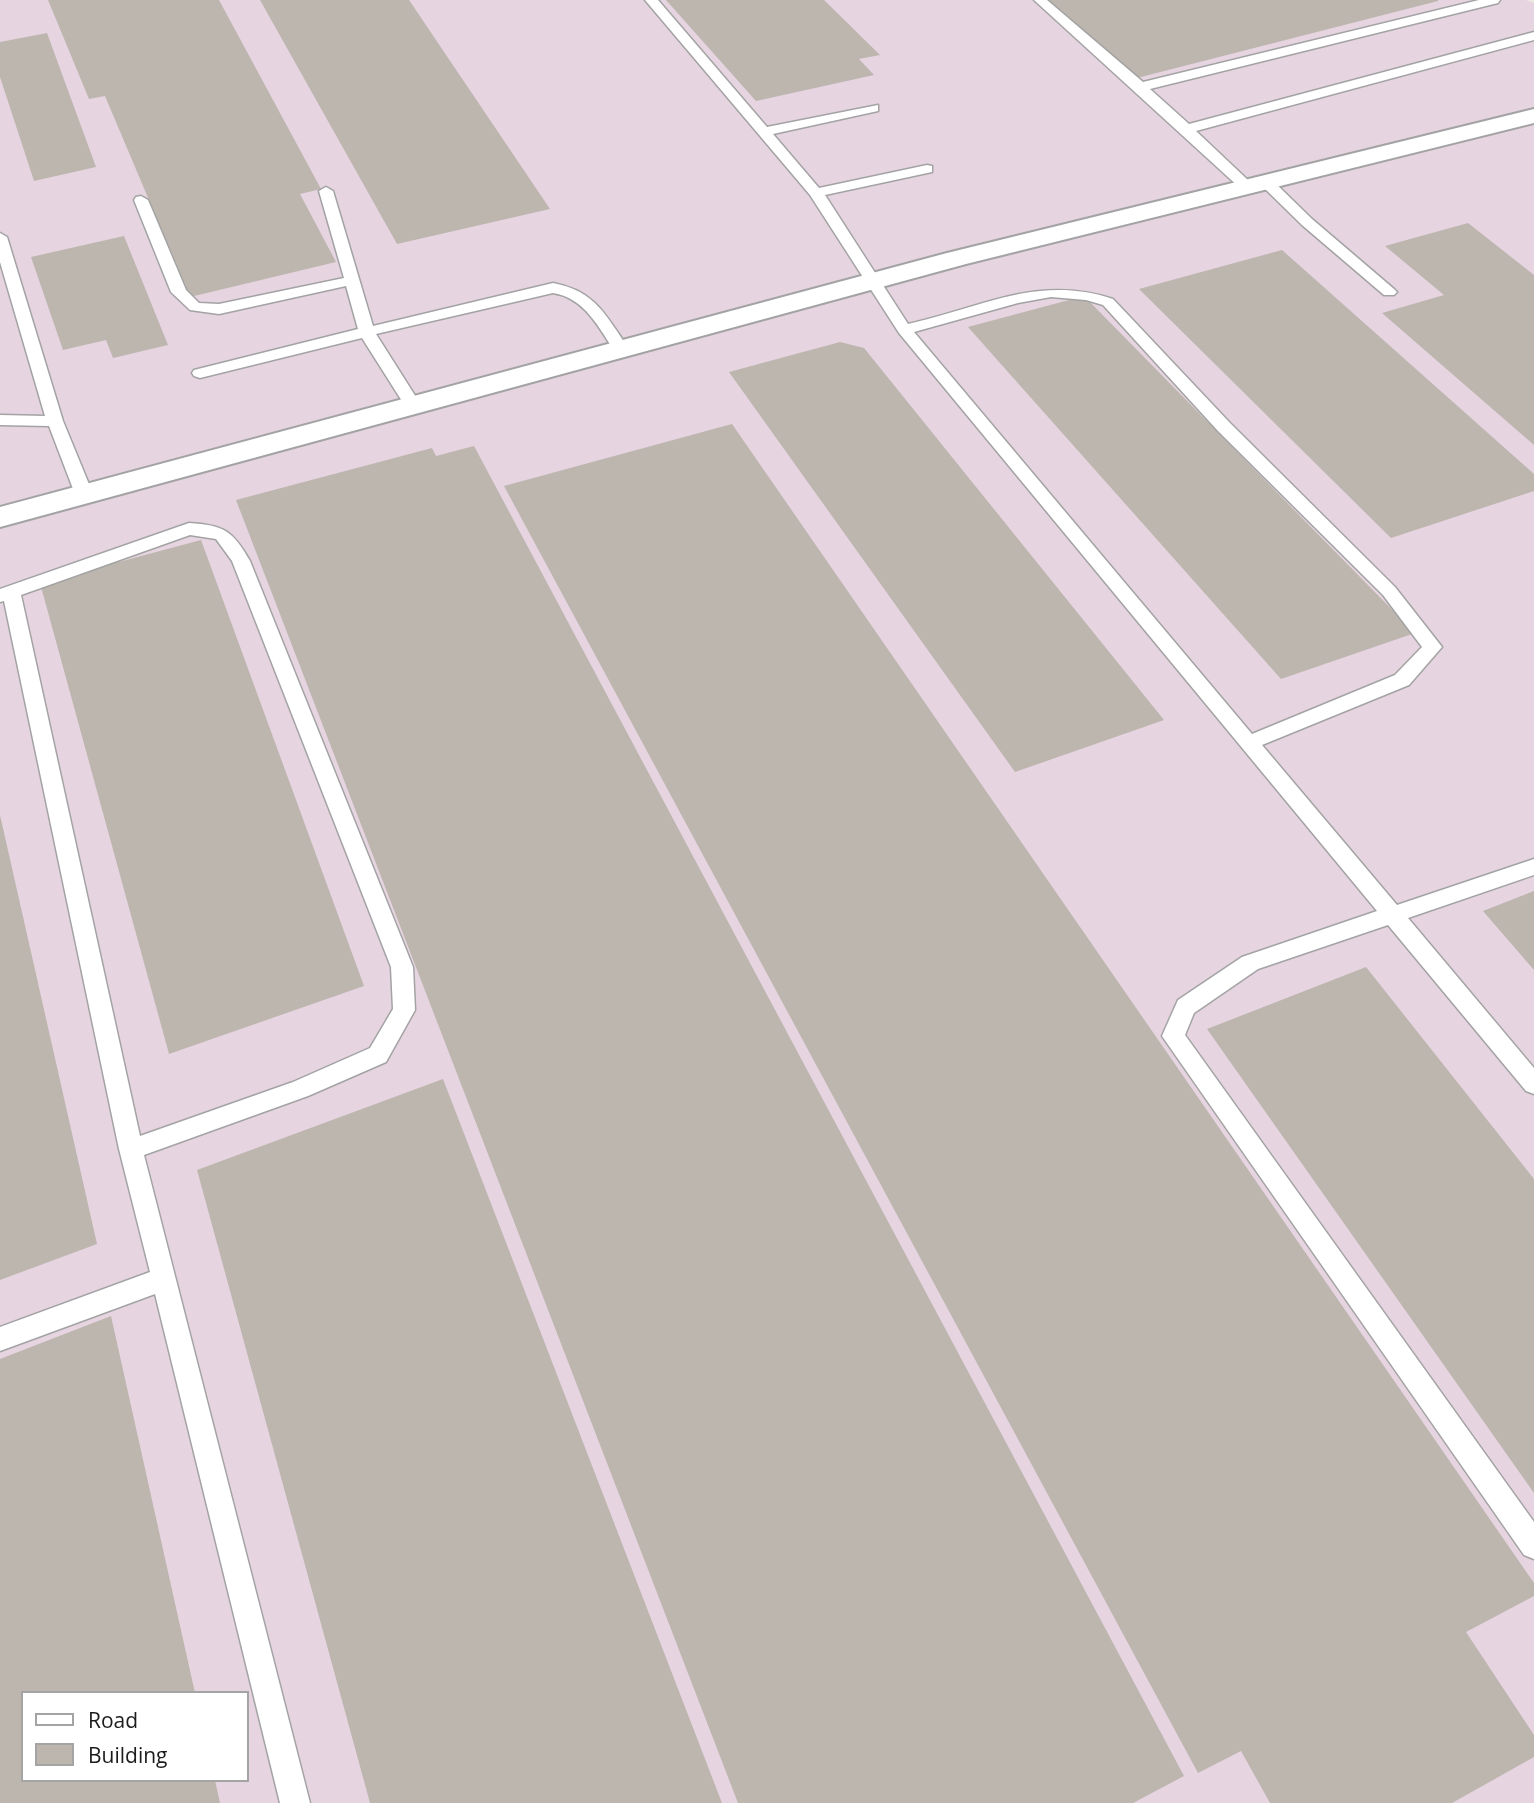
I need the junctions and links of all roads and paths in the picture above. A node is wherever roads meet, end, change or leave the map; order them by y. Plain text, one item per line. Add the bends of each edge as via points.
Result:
1 (651, 0) edge
2 (1040, 0) edge
3 (1494, 0) edge
4 (1534, 36) edge
5 (1140, 87) junction
6 (873, 108) dead end
7 (1534, 116) edge
8 (1186, 129) junction
9 (765, 132) junction
10 (927, 169) dead end
11 (1254, 182) junction
12 (326, 191) dead end
13 (816, 193) junction
14 (141, 200) dead end
15 (0, 237) edge
16 (350, 281) junction
17 (873, 282) junction
18 (1389, 292) dead end
19 (904, 330) junction
20 (367, 332) junction
21 (621, 349) junction
22 (200, 373) dead end
23 (414, 405) junction
24 (0, 420) edge
25 (55, 421) junction
26 (84, 494) junction
27 (0, 517) edge
28 (5, 594) edge
29 (1248, 743) junction
30 (1534, 867) edge
31 (1391, 916) junction
32 (1534, 1084) edge
33 (131, 1149) junction
34 (163, 1279) junction
35 (0, 1339) edge
36 (1534, 1545) edge
37 (295, 1803) edge

1 - 9 lane
2 - 5 lane
3 - 5 lane
4 - 8 lane
5 - 8 lane
6 - 9 lane
7 - 11 street
8 - 11 lane
9 - 13 lane
10 - 13 lane
11 - 17 street
11 - 18 lane
12 - 16 lane
13 - 17 lane
14 - 16 lane via 179,292 195,307 219,309
15 - 25 lane
16 - 20 lane
17 - 19 lane
17 - 21 street
19 - 29 lane
19 - 29 lane via 1025,295 1086,292 1108,302 1224,427 1389,591 1433,647 1402,680
20 - 21 lane via 552,288 567,289 584,297
20 - 22 lane
20 - 23 lane
21 - 23 street
23 - 26 street
24 - 25 lane
25 - 26 lane
26 - 27 street
28 - 33 lane
28 - 33 lane via 189,529 211,529 228,536 242,561 402,967 404,1010 378,1055 300,1089
29 - 31 lane
30 - 31 lane
31 - 32 lane
31 - 36 lane via 1250,963 1186,1007 1173,1036
33 - 34 lane
34 - 35 lane
34 - 37 lane

